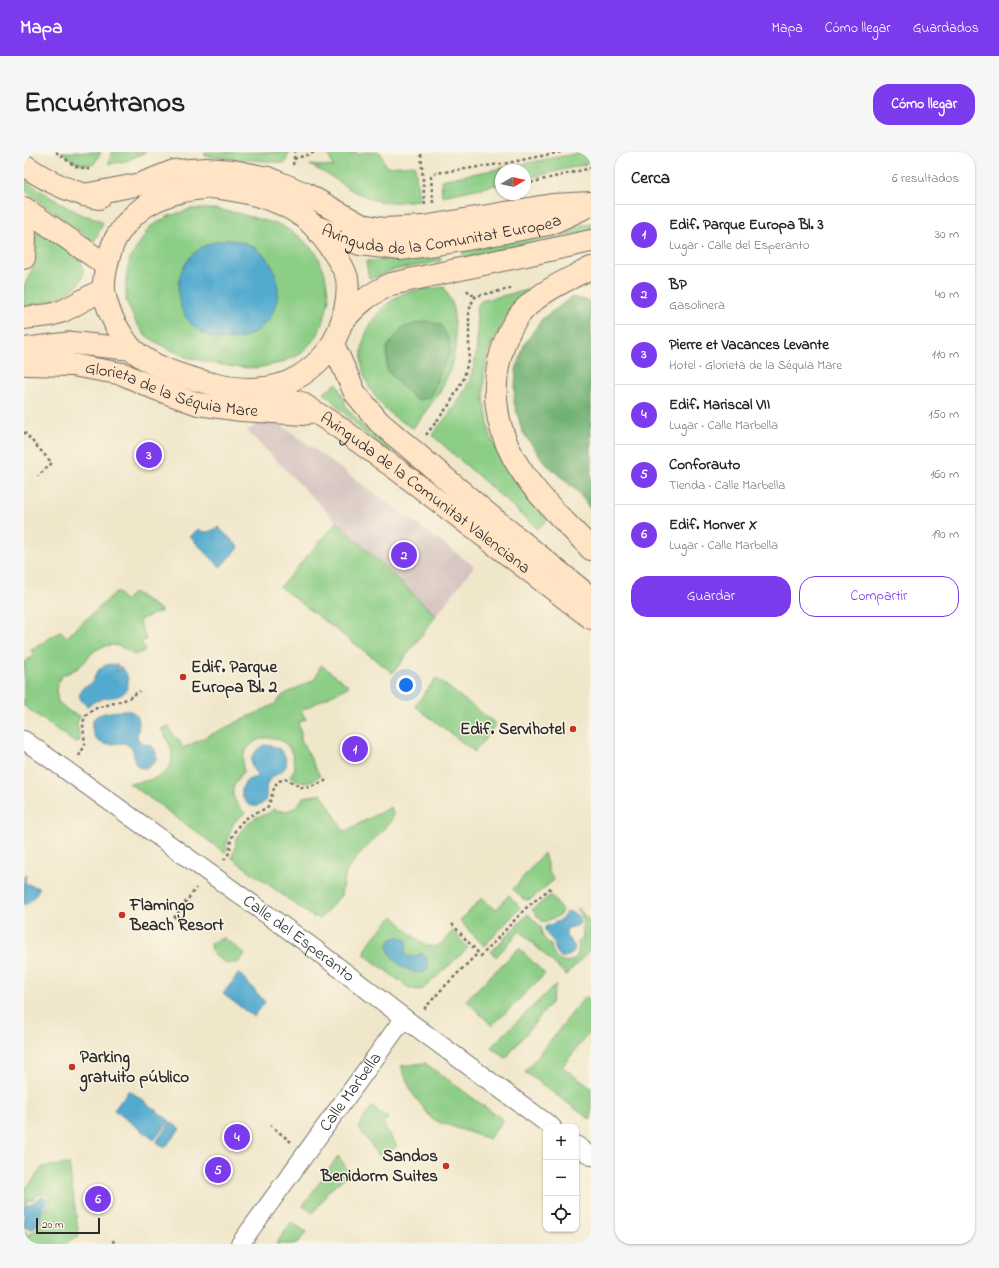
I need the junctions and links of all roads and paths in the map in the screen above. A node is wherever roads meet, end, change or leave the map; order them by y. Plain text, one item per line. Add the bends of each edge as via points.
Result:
1 (56, 152) edge
2 (295, 152) edge
3 (316, 152) edge
4 (561, 152) edge
5 (421, 154) dead end
6 (294, 159) junction
7 (24, 164) edge
8 (591, 168) edge
9 (293, 170) dead end
10 (98, 172) dead end
11 (531, 183) edge
12 (84, 195) junction
13 (438, 202) dead end
14 (433, 203) junction
15 (425, 204) junction
16 (591, 204) edge
17 (147, 205) junction
18 (418, 205) dead end
19 (24, 208) edge
20 (425, 212) dead end
21 (24, 213) edge
22 (314, 226) junction
23 (591, 242) edge
24 (24, 258) edge
25 (106, 265) junction
26 (591, 268) edge
27 (104, 289) junction
28 (24, 318) edge
29 (336, 334) junction
30 (24, 349) edge
31 (132, 349) junction
32 (24, 361) edge
33 (248, 389) junction
34 (322, 416) junction
35 (24, 432) edge
36 (38, 476) dead end
37 (591, 549) edge
38 (591, 598) edge
39 (591, 618) edge
40 (140, 691) dead end
41 (24, 740) edge
42 (70, 773) junction
43 (329, 779) dead end
44 (210, 873) junction
45 (553, 886) dead end
46 (174, 918) dead end
47 (452, 924) dead end
48 (478, 953) junction
49 (408, 1021) junction
50 (548, 1124) edge
51 (270, 1125) dead end
52 (579, 1147) edge
53 (305, 1154) junction
54 (591, 1156) edge
55 (113, 1240) dead end
56 (114, 1244) edge
57 (240, 1244) edge

1 - 10 path via 75,166
2 - 6 path
3 - 6 path
4 - 14 path via 436,173 431,177
5 - 15 path
6 - 9 path
7 - 12 main road via 60,187
8 - 11 path
12 - 16 main road, Avinguda de la Comunitat Europea via 141,184 174,171 234,171 268,178 306,194 361,225 384,229 423,227 552,204
12 - 17 main road
13 - 14 path
14 - 15 path
15 - 18 path
15 - 20 path
16 - 22 main road, Avinguda de la Comunitat Europea via 549,224 400,249 360,244
17 - 22 main road, Glorieta de la Séquia Mare via 170,193 213,187 260,195 280,203
17 - 25 main road, Glorieta de la Séquia Mare via 118,234
19 - 25 main road
21 - 24 main road
22 - 29 main road, Glorieta de la Séquia Mare via 335,254 346,278 347,302
23 - 29 main road, Avinguda de la Comunitat Europea via 391,284 358,304
25 - 27 main road, Glorieta de la Séquia Mare
26 - 37 main road via 530,303 512,324 501,352 496,380 497,408 503,434 513,456 528,481
27 - 28 main road via 63,311
27 - 31 main road, Glorieta de la Séquia Mare via 114,324
29 - 33 main road, Glorieta de la Séquia Mare via 311,369 283,385
29 - 38 main road, Avinguda de la Comunitat Valenciana via 355,393 379,422
30 - 31 main road via 72,343
31 - 33 main road, Glorieta de la Séquia Mare via 177,374 230,388
32 - 34 main road, Glorieta de la Séquia Mare via 26,364 72,365 123,374 198,404
33 - 34 main road, Avinguda de la Comunitat Valenciana via 301,403
34 - 39 main road, Avinguda de la Comunitat Valenciana via 399,471
35 - 36 path via 52,463
40 - 42 path via 127,699 94,709 85,716 85,745
41 - 42 street, Calle del Esperanto
42 - 44 street, Calle del Esperanto
43 - 44 path via 316,786 300,787 287,779 278,781 273,787 267,808 252,814 236,828 230,842 230,851
44 - 46 path
44 - 49 street, Calle del Esperanto
45 - 48 path via 526,908 481,956
47 - 48 path
48 - 49 path
49 - 50 street, Calle del Esperanto
49 - 53 street, Calle Marbella
51 - 53 path
52 - 54 street
53 - 57 street, Calle Marbella
55 - 56 path

